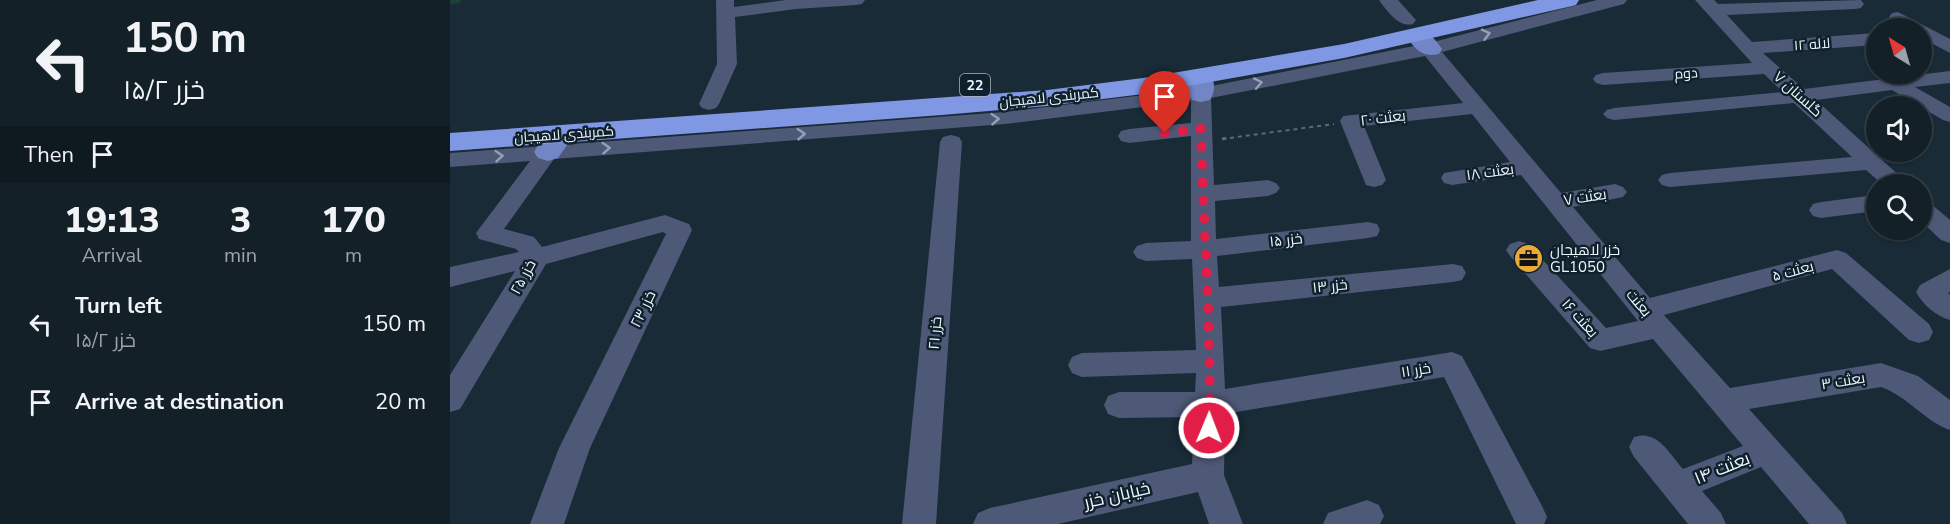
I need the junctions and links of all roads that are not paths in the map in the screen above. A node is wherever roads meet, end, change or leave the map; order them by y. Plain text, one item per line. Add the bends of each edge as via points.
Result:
1 (856, 0) edge
2 (1388, 0) edge
3 (1494, 0) edge
4 (1568, 0) edge
5 (1618, 0) edge
6 (1855, 4) dead end
7 (1709, 5) edge
8 (726, 7) edge
9 (1418, 35) junction
10 (1932, 35) edge
11 (1866, 40) edge
12 (1950, 47) edge
13 (1747, 48) junction
14 (1769, 68) junction
15 (1950, 77) edge
16 (1603, 79) dead end
17 (1932, 79) edge
18 (1895, 84) joint
19 (1201, 86) junction
20 (1801, 96) junction
21 (709, 104) junction
22 (1479, 106) junction
23 (1614, 114) dead end
24 (1950, 116) edge
25 (450, 123) edge
26 (1201, 135) junction
27 (1129, 136) dead end
28 (450, 142) edge
29 (951, 142) dead end
30 (555, 143) junction
31 (1866, 158) edge
32 (450, 160) edge
33 (1870, 162) joint
34 (1527, 167) junction
35 (1884, 174) edge
36 (1452, 177) dead end
37 (1374, 180) dead end
38 (1670, 180) dead end
39 (1268, 188) dead end
40 (1615, 192) dead end
41 (1203, 194) junction
42 (1556, 202) junction
43 (1866, 204) edge
44 (1821, 210) dead end
45 (1932, 218) edge
46 (1368, 230) dead end
47 (1950, 234) edge
48 (1204, 249) junction
49 (1519, 250) dead end
50 (1146, 252) dead end
51 (537, 257) junction
52 (1453, 273) dead end
53 (450, 277) edge
54 (1950, 279) edge
55 (1208, 298) junction
56 (1950, 310) edge
57 (1652, 318) junction
58 (1919, 332) dead end
59 (1211, 361) junction
60 (1082, 365) dead end
61 (450, 400) edge
62 (1726, 401) junction
63 (1210, 404) junction
64 (1119, 405) dead end
65 (1950, 417) edge
66 (1645, 447) dead end
67 (1767, 450) junction
68 (1208, 475) junction
69 (1677, 486) junction
70 (1530, 517) dead end
71 (547, 524) edge
72 (919, 524) edge
73 (990, 524) edge
74 (1226, 524) edge
75 (1709, 524) edge
76 (1830, 524) edge

1 - 8 street
2 - 9 street, بعثت
3 - 9 highway, کمربندی لاهیجان / 22
4 - 9 highway, کمربندی لاهیجان / 22
9 -> 5 street
6 - 7 street
7 - 13 street, گلستان ۷
8 - 21 street via 727,64
19 -> 9 highway, کمربندی لاهیجان / 22
9 - 21 highway, کمربندی لاهیجان / 22 via 1320,39 1138,68 958,86
9 - 22 street, بعثت
10 - 12 street
11 - 13 street, لاله ۱۲
13 - 14 street, گلستان ۷
14 - 16 street, دوم
14 - 20 street, گلستان ۷
15 - 17 street
18 - 20 street
18 - 24 street
19 - 26 street
30 -> 19 highway, کمربندی لاهیجان / 22
20 - 23 street
20 - 31 street, گلستان ۷
21 - 25 highway, کمربندی لاهیجان / 22
22 - 34 street, بعثت
22 - 37 street, بعثت ۲۰ via 1351,122
26 - 27 street
26 - 41 street
28 - 30 highway, کمربندی لاهیجان / 22
29 - 72 street, خزر ۲۱
32 -> 30 street
30 - 51 street, خزر ۲۵ via 488,232 525,243
33 - 35 street, گلستان ۷
33 - 38 street
34 - 36 street, بعثت ۱۸
34 - 42 street, بعثت
39 - 41 street
40 - 42 street, بعثت ۷
41 - 48 street
42 - 57 street, بعثت
43 - 44 street
45 - 47 street
46 - 48 street, خزر ۱۵
48 - 50 street, خزر ۱۵
48 - 55 street
49 - 57 street, بعثت ۱۶ via 1600,340
51 - 53 street
51 - 61 street, خزر ۲۵
51 - 71 street, خزر ۲۳ via 665,223 680,230 584,430
52 - 55 street, خزر ۱۳
54 - 56 street via 1929,292
55 - 59 street
57 - 58 street, بعثت ۵ via 1837,260
57 - 62 street, بعثت
59 - 60 street
59 - 63 street
62 - 65 street, بعثت ۳ via 1881,375 1908,384
62 - 67 street, بعثت
63 - 64 street
63 - 68 street
63 - 70 street, خزر ۱۱ via 1452,364
66 - 69 street
67 - 69 street, بعثت ۱۴
67 - 76 street, بعثت
68 - 73 street, خیابان خزر
68 - 74 street
69 - 75 street

